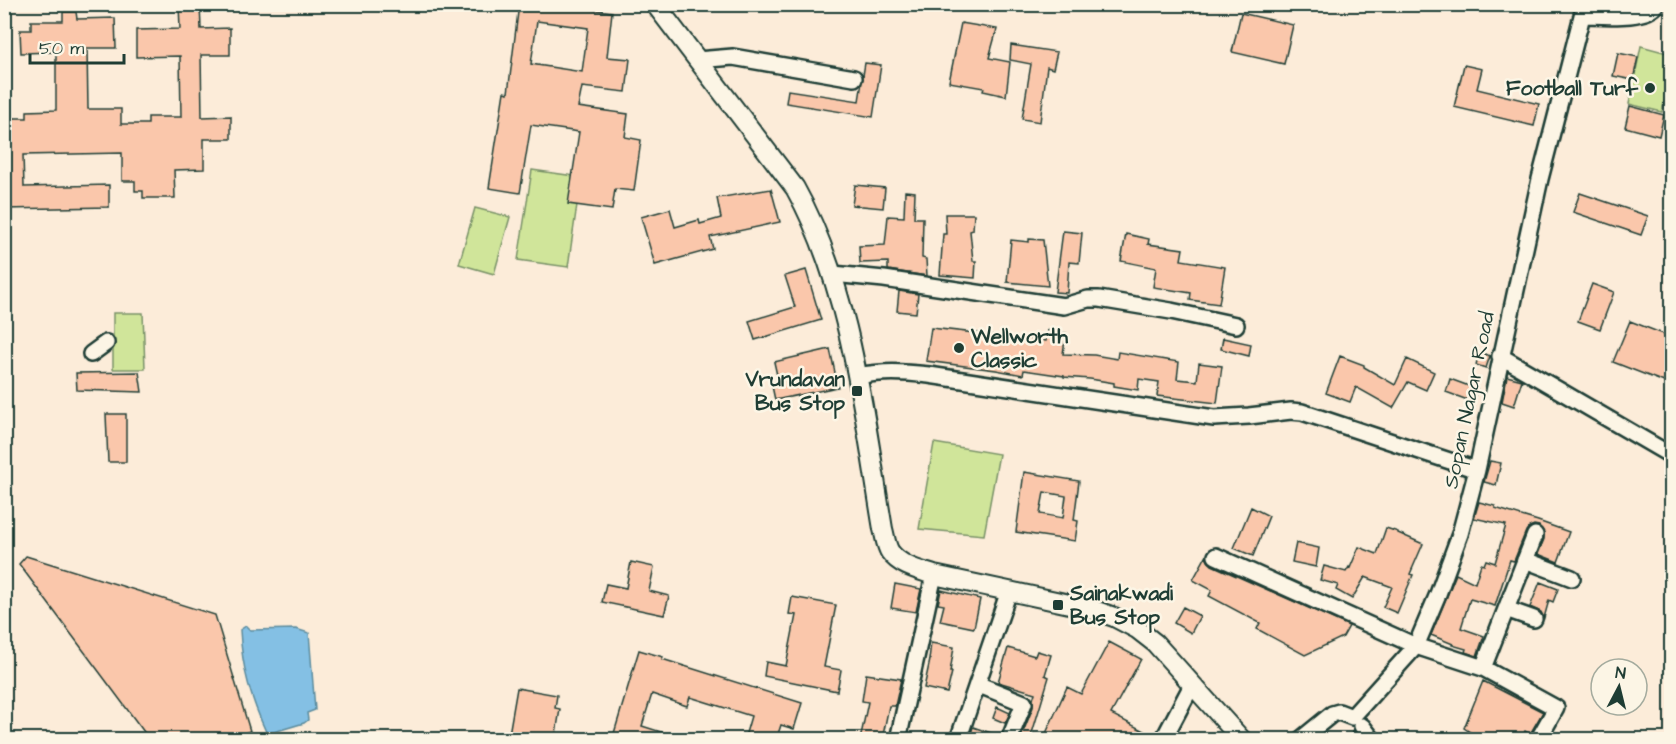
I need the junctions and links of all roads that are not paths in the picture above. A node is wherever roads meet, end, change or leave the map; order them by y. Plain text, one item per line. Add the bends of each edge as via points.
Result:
1 (655, 4) edge
2 (1657, 4) edge
3 (1584, 10) edge
4 (696, 60) junction
5 (854, 78) dead end
6 (833, 274) junction
7 (1236, 326) dead end
8 (106, 343) dead end
9 (91, 354) dead end
10 (1500, 356) junction
11 (857, 376) junction
12 (1671, 456) edge
13 (1477, 470) junction
14 (1535, 535) dead end
15 (1216, 556) dead end
16 (1525, 560) junction
17 (934, 574) junction
18 (1572, 578) dead end
19 (1009, 591) junction
20 (1506, 609) junction
21 (1534, 620) dead end
22 (1416, 646) junction
23 (1483, 668) junction
24 (977, 684) junction
25 (1192, 685) junction
26 (1362, 726) dead end
27 (898, 740) edge
28 (958, 740) edge
29 (1009, 740) edge
30 (1163, 740) edge
31 (1242, 740) edge
32 (1300, 740) edge
33 (1373, 740) edge
34 (1538, 740) edge

1 - 4 street
2 - 3 street via 1654,9 1636,15
3 - 10 street, Sopan Nagar Road
4 - 5 street via 733,57
4 - 6 street via 795,188
6 - 7 street via 1064,306 1099,299
6 - 11 street
8 - 9 street
10 - 12 street
10 - 13 street, Sopan Nagar Road
11 - 13 street via 912,373 1214,418 1302,412
11 - 17 street via 889,552 912,568
13 - 22 street, Sopan Nagar Road via 1460,534
14 - 16 street
15 - 22 street
16 - 18 street
16 - 20 street
17 - 19 street
17 - 27 street
19 - 24 street
19 - 25 street via 1114,617 1155,643
20 - 21 street
20 - 23 street
22 - 23 street
22 - 32 street, Sopan Nagar Road via 1352,717 1339,711 1332,714
23 - 34 street via 1556,708
24 - 28 street
24 - 29 street via 1024,703
25 - 30 street
25 - 31 street
26 - 33 street

